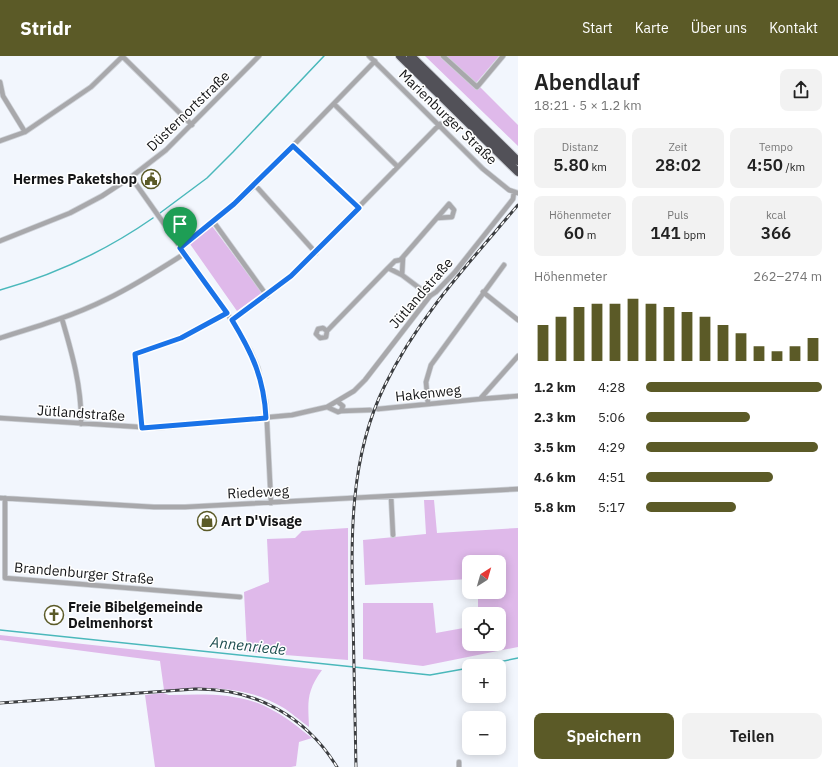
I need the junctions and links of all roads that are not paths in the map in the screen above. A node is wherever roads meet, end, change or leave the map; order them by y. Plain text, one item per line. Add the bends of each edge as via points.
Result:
1 (122, 56) edge
2 (259, 56) edge
3 (369, 56) edge
4 (400, 56) edge
5 (411, 56) edge
6 (443, 56) edge
7 (504, 56) edge
8 (375, 61) junction
9 (0, 82) edge
10 (334, 104) junction
11 (440, 124) junction
12 (192, 125) junction
13 (25, 132) junction
14 (0, 141) edge
15 (293, 146) junction
16 (518, 161) edge
17 (398, 167) junction
18 (518, 172) edge
19 (130, 177) junction
20 (255, 185) junction
21 (516, 193) edge
22 (359, 208) junction
23 (437, 218) dead end
24 (213, 221) junction
25 (0, 240) edge
26 (180, 248) junction
27 (316, 253) junction
28 (184, 254) junction
29 (403, 257) junction
30 (504, 265) dead end
31 (388, 268) junction
32 (402, 275) junction
33 (483, 292) junction
34 (266, 296) junction
35 (430, 296) junction
36 (227, 313) junction
37 (62, 319) junction
38 (232, 320) junction
39 (518, 320) edge
40 (327, 331) dead end
41 (0, 338) edge
42 (518, 356) edge
43 (518, 396) edge
44 (480, 399) junction
45 (338, 402) junction
46 (428, 404) junction
47 (327, 407) junction
48 (378, 409) dead end
49 (370, 410) dead end
50 (341, 411) junction
51 (0, 418) edge
52 (266, 418) junction
53 (81, 424) junction
54 (142, 428) junction
55 (518, 489) edge
56 (391, 496) junction
57 (2, 498) edge
58 (271, 503) junction
59 (393, 535) dead end
60 (240, 597) dead end

1 - 12 street
1 - 13 street via 92,87
2 - 12 street, Düsternortstraße
3 - 8 street, Marienburger Straße
4 - 18 highway
5 - 16 highway
6 - 7 street via 477,87
8 - 10 street
8 - 11 street, Marienburger Straße
9 - 13 street via 3,96
10 - 15 street
10 - 17 street
11 - 17 street
11 - 21 street, Marienburger Straße via 483,168
12 - 19 street, Düsternortstraße via 166,150
13 - 14 street
15 - 20 street
15 - 22 street
17 - 22 street
19 - 25 street, Düsternortstraße via 70,213
19 - 26 street
20 - 24 street
20 - 27 street
21 - 35 street, Jütlandstraße via 460,266
22 - 27 street
23 - 29 street
24 - 26 street
24 - 34 street
26 - 28 street
27 - 34 street
28 - 36 street
28 - 37 street via 106,300
29 - 31 street via 395,260
29 - 32 street
30 - 33 street
31 - 32 street
31 - 40 street
32 - 35 street
33 - 39 street
33 - 46 street via 431,365 426,382
34 - 38 street
35 - 45 street, Jütlandstraße via 365,380
36 - 38 street
36 - 54 street via 181,338 135,354
37 - 41 street
37 - 53 street via 71,348 79,391
38 - 52 street via 258,368 266,403
42 - 44 street, Hakenweg
43 - 44 street, Hakenweg
44 - 46 street, Hakenweg
45 - 47 street, Jütlandstraße
45 - 50 street via 343,406
46 - 48 street, Hakenweg
47 - 50 street
47 - 52 street, Jütlandstraße via 304,414
49 - 50 street
51 - 53 street, Jütlandstraße
52 - 54 street, Jütlandstraße
52 - 58 street
53 - 54 street, Jütlandstraße
55 - 56 street, Riedeweg
56 - 58 street, Riedeweg
56 - 59 street
57 - 58 street, Riedeweg via 154,507
57 - 60 street, Brandenburger Straße via 5,578

